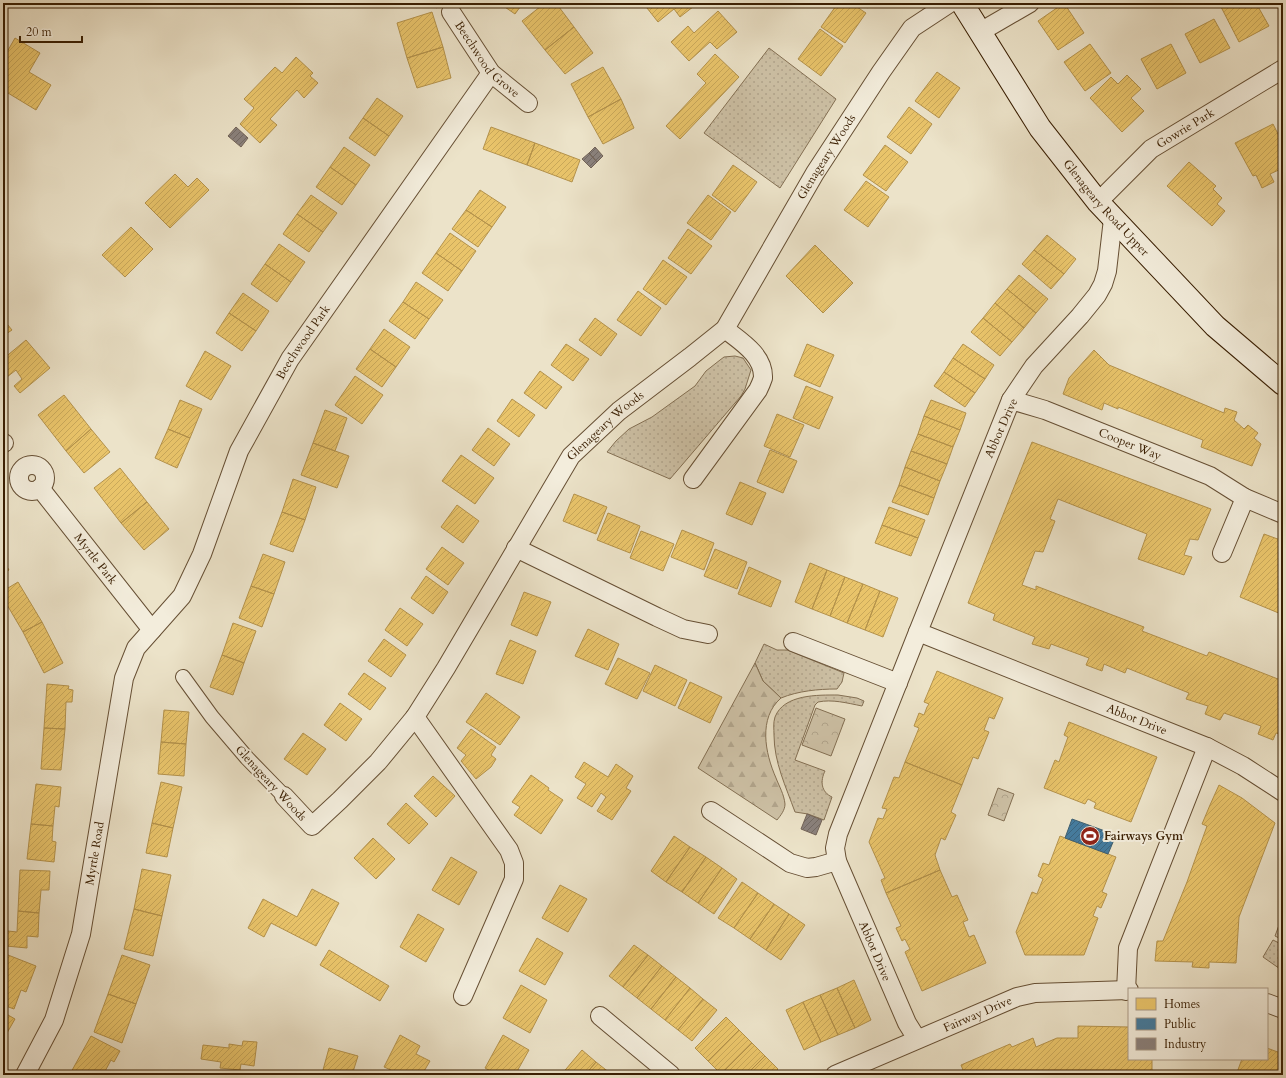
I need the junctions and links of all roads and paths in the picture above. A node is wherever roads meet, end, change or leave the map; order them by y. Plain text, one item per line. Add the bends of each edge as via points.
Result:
1 (950, 3) edge
2 (962, 3) edge
3 (1030, 3) edge
4 (451, 12) dead end
5 (980, 32) junction
6 (1283, 69) edge
7 (491, 73) junction
8 (528, 103) dead end
9 (1098, 202) junction
10 (1113, 218) junction
11 (724, 329) junction
12 (1283, 384) edge
13 (1012, 400) junction
14 (693, 479) dead end
15 (40, 488) dead end
16 (1245, 498) junction
17 (1283, 514) edge
18 (516, 548) junction
19 (1222, 553) dead end
20 (152, 630) junction
21 (918, 632) junction
22 (708, 634) dead end
23 (793, 642) dead end
24 (183, 677) dead end
25 (898, 683) junction
26 (415, 717) junction
27 (1207, 748) junction
28 (1283, 792) edge
29 (284, 796) joint
30 (711, 811) dead end
31 (837, 861) junction
32 (1127, 991) edge
33 (463, 996) dead end
34 (1268, 1003) edge
35 (1283, 1009) edge
36 (600, 1016) dead end
37 (917, 1039) junction
38 (25, 1075) edge
39 (671, 1075) edge
40 (835, 1075) edge

1 - 11 street, Glenageary Woods via 912,28 880,72 815,173
2 - 5 main road, Glenageary Road Upper
3 - 5 street
4 - 7 street, Beechwood Grove
5 - 9 main road, Glenageary Road Upper via 1040,128
6 - 9 street, Gowrie Park via 1151,149
7 - 8 street, Beechwood Grove
7 - 20 street, Beechwood Park via 290,359 239,451 202,554 182,596
9 - 10 main road, Glenageary Road Upper
10 - 12 main road, Glenageary Road Upper via 1215,326
10 - 13 street, Abbot Drive via 1107,271 1097,295 1034,366
11 - 14 street via 748,346 755,355 763,378 758,390
11 - 18 street, Glenageary Woods via 619,411 571,456
13 - 16 street, Cooper Way via 1045,410 1210,476
13 - 21 street, Abbot Drive
15 - 20 street, Myrtle Park
16 - 17 street, Cooper Way
16 - 19 street
18 - 22 street via 683,629
18 - 26 street, Glenageary Woods
20 - 38 street, Myrtle Road via 136,648 124,678 81,934 54,1020
21 - 25 street, Abbot Drive
21 - 27 street, Abbot Drive
23 - 25 street
24 - 29 street, Glenageary Woods via 212,717
25 - 31 street, Abbot Drive via 835,843
26 - 29 street, Glenageary Woods via 378,762 312,826
26 - 33 street via 509,850 514,863 514,879
27 - 28 street, Abbot Drive via 1243,766
27 - 32 street via 1128,948
30 - 31 street via 790,863 807,868
31 - 37 street, Abbot Drive via 904,1018
32 - 37 street, Fairway Drive via 1035,993 1017,997
34 - 35 street
36 - 39 street
37 - 40 street, Fairway Drive

